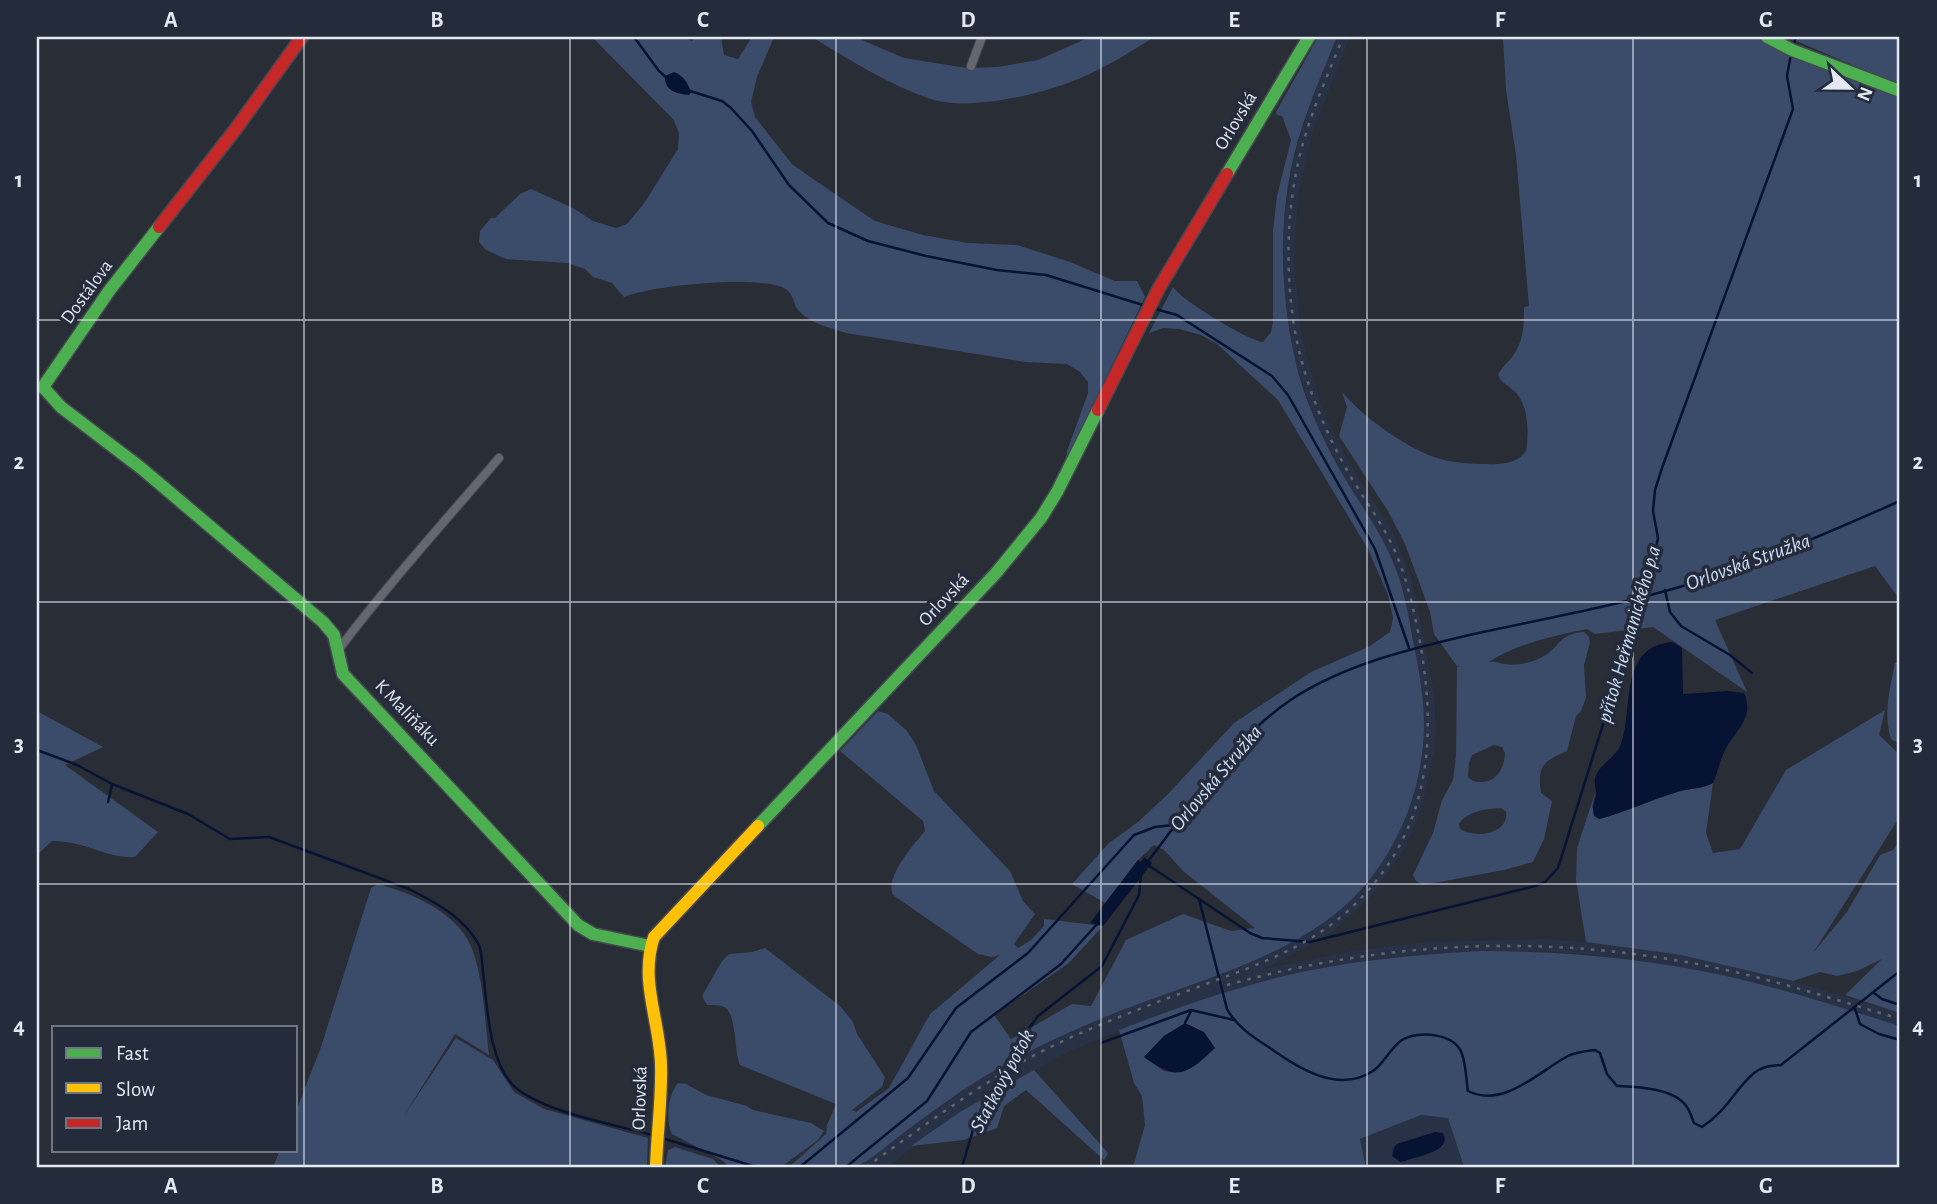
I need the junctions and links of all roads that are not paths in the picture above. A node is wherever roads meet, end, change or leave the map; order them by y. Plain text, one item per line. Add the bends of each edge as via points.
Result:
1 (302, 37) edge
2 (982, 37) edge
3 (1309, 37) edge
4 (1767, 37) edge
5 (971, 66) dead end
6 (1900, 91) edge
7 (499, 458) dead end
8 (339, 649) junction
9 (650, 946) junction
10 (656, 1167) edge

1 - 8 street, Dostálova via 43,387 61,407 141,468 323,622
2 - 5 street
3 - 9 street, Orlovská via 1150,307 1073,464 1041,518 668,920
4 - 6 street
7 - 8 street
8 - 9 street, K Maliňáku via 343,674 578,925 593,934
9 - 10 street, Orlovská via 649,981 661,1063

